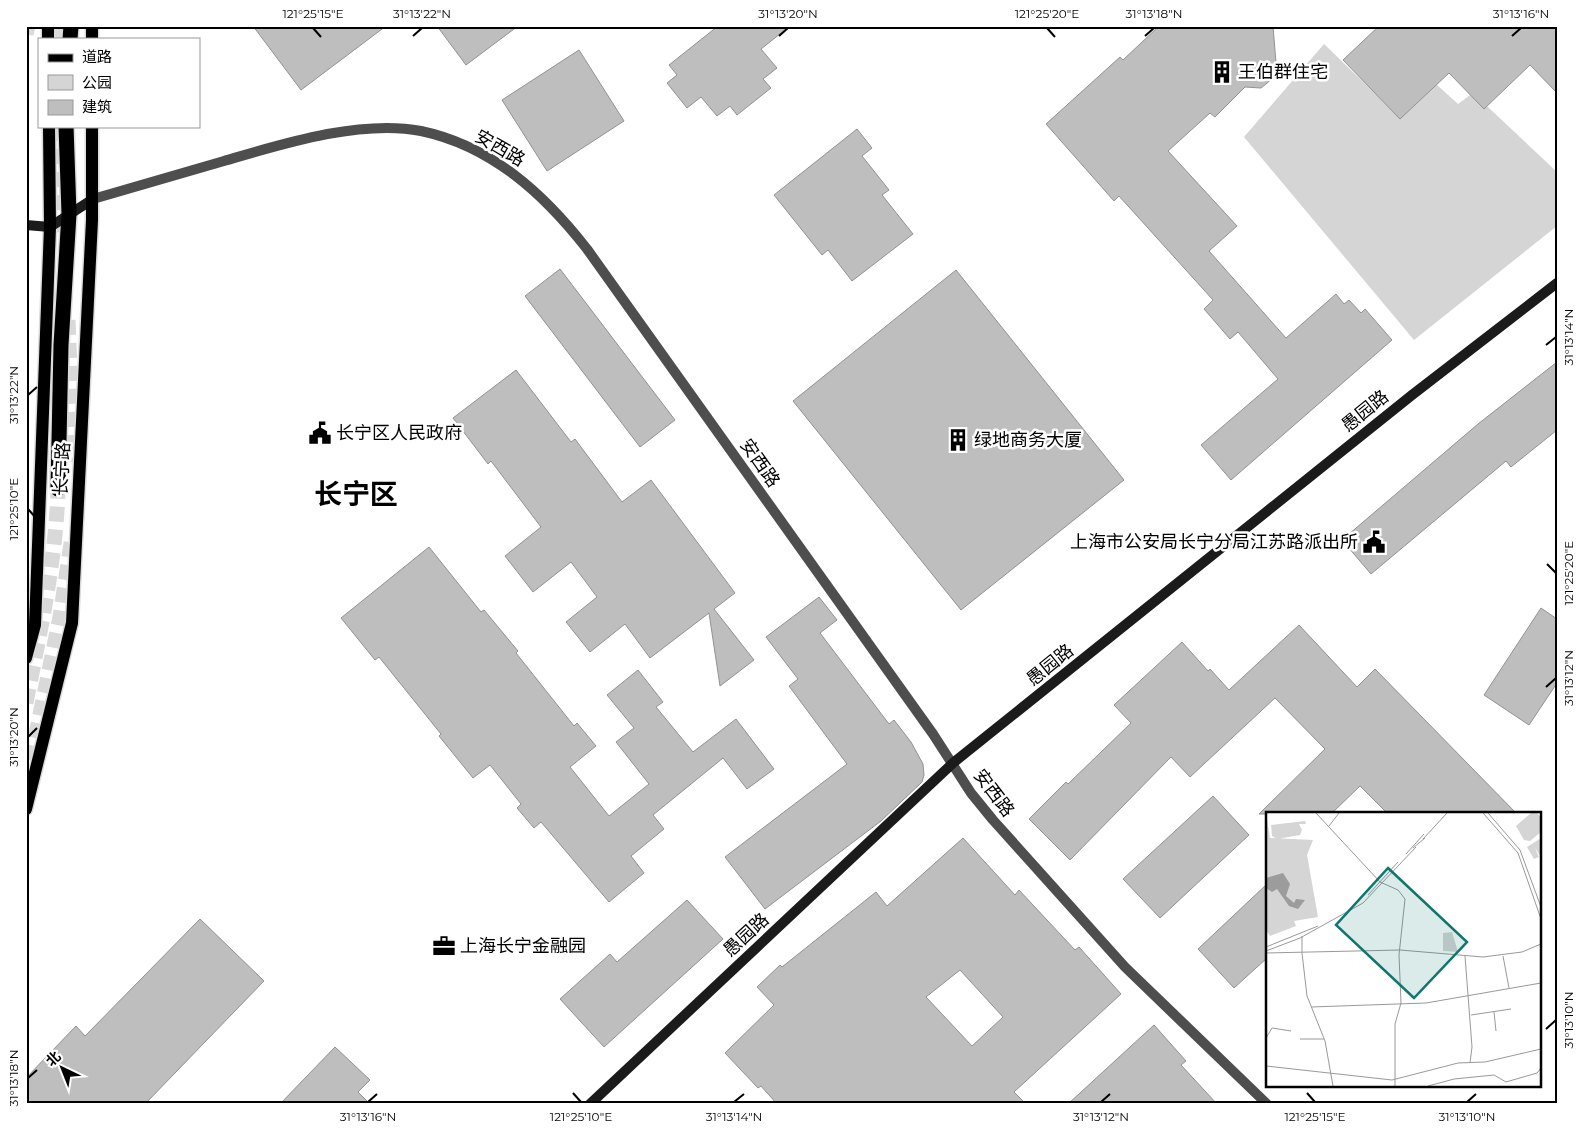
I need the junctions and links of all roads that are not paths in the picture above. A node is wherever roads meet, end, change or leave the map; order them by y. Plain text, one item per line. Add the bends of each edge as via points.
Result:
1 (49, 128) edge
2 (66, 128) edge
3 (92, 128) edge
4 (93, 199) junction
5 (69, 214) junction
6 (26, 225) edge
7 (50, 227) junction
8 (1557, 283) edge
9 (58, 489) tunnel mouth
10 (26, 658) edge
11 (953, 763) junction
12 (26, 809) edge
13 (590, 1104) edge
14 (1266, 1104) edge

1 - 7 main road, 长宁路
2 - 5 highway
3 - 4 main road, 长宁路
4 - 5 main road
4 - 11 street, 安西路 via 286,143 382,128 420,131 455,141 493,159 531,186 588,249
4 - 12 main road, 长宁路 via 72,624
5 - 7 main road
5 - 9 highway via 61,345
6 - 7 main road
7 - 10 main road, 长宁路 via 35,625
8 - 11 main road, 愚园路 via 1412,395
11 - 13 main road, 愚园路
11 - 14 street, 安西路 via 993,820 1125,967

